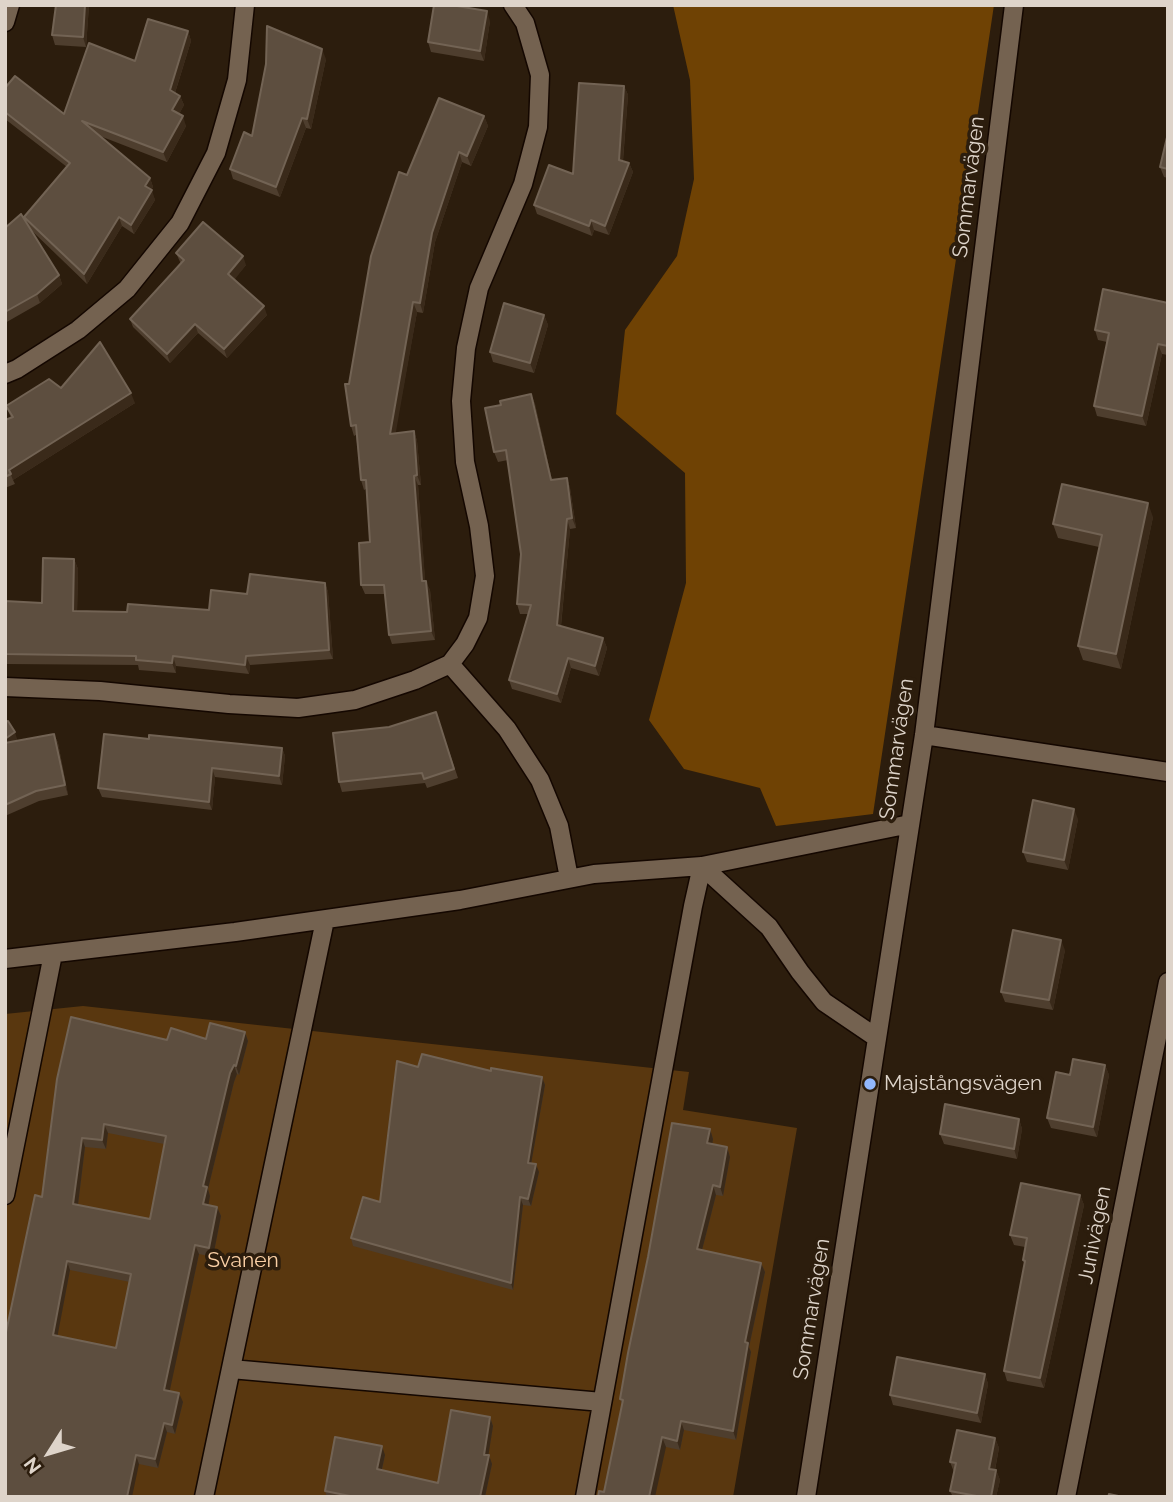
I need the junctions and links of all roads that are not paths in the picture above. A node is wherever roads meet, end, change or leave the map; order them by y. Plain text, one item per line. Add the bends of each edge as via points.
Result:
1 (10, 5) edge
2 (246, 5) edge
3 (513, 5) edge
4 (1014, 5) edge
5 (5, 22) edge
6 (5, 374) edge
7 (450, 664) junction
8 (5, 687) edge
9 (924, 735) junction
10 (1168, 772) edge
11 (910, 824) junction
12 (702, 866) junction
13 (569, 878) junction
14 (325, 920) junction
15 (53, 954) junction
16 (5, 959) edge
17 (1168, 982) edge
18 (877, 1038) junction
19 (5, 1195) edge
20 (231, 1369) junction
21 (602, 1402) junction
22 (204, 1497) edge
23 (585, 1497) edge
24 (806, 1497) edge
25 (1066, 1497) edge

1 - 5 street
2 - 6 street via 237,80 216,153 180,223 127,289 78,330
3 - 7 street via 525,23 540,75 538,127 523,184 480,288 466,348 461,401 465,462 485,576 478,618
4 - 9 street, Sommarvägen
7 - 8 street via 355,700 298,708
7 - 13 street via 507,729 540,780 559,826
9 - 10 street
9 - 11 street, Sommarvägen
11 - 12 street
11 - 18 street, Sommarvägen
12 - 13 street
12 - 18 street via 769,927 824,1002
12 - 21 street
13 - 14 street
14 - 15 street
14 - 20 street
15 - 16 street
15 - 19 street
17 - 25 street, Junivägen
18 - 24 street, Sommarvägen
20 - 21 street
20 - 22 street
21 - 23 street

